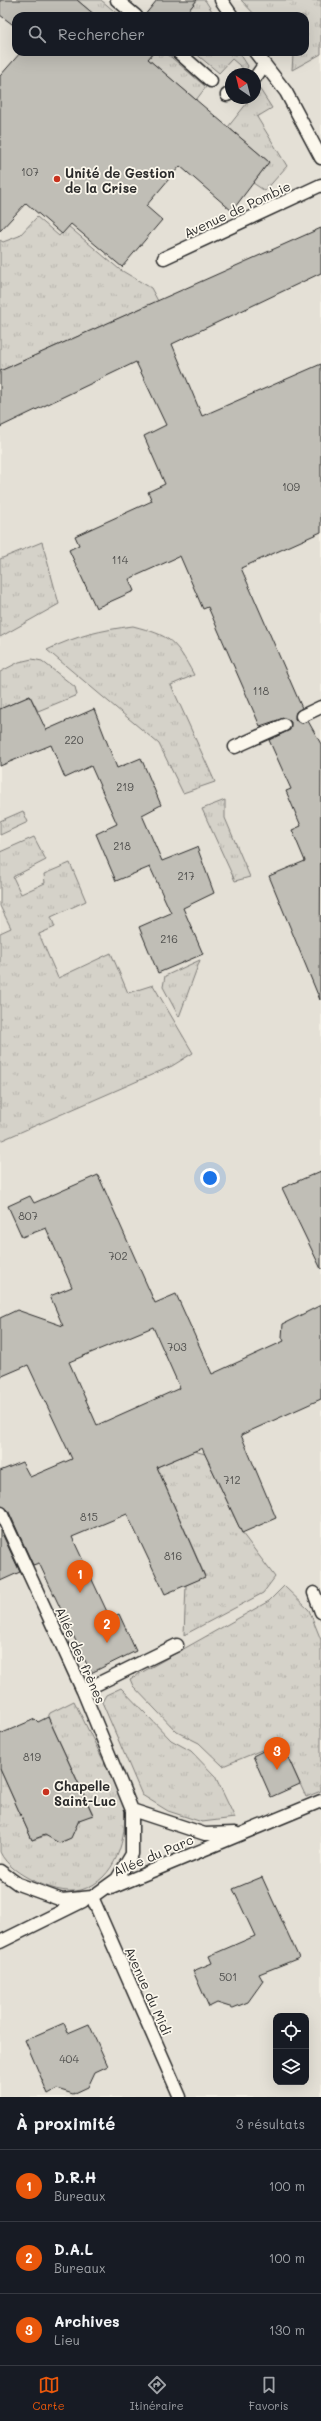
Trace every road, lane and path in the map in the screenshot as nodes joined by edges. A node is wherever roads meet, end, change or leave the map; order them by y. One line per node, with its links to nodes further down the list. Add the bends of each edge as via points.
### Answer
1 (117, 0): 3 (lane)
2 (222, 0): 4 (lane)
3 (131, 12)
4 (230, 12)
5 (183, 56): 9 (lane)
6 (258, 56): 7 (lane)
7 (264, 65): 8 (lane); 10 (lane, via 286,92)
8 (261, 70)
9 (211, 81)
10 (321, 158)
11 (321, 185): 12 (lane, Avenue de Pombie)
12 (164, 258)
13 (321, 707): 14 (lane)
14 (302, 716)
15 (284, 725): 16 (lane)
16 (235, 747)
17 (1, 1513): 21 (lane, Allée des frènes)
18 (314, 1593): 19 (lane)
19 (321, 1612)
20 (177, 1645): 21 (lane)
21 (83, 1691): 23 (lane, Allée des frènes)
22 (321, 1801): 24 (lane, Allée du Parc)
23 (132, 1810): 24 (lane, via 205,1834); 26 (lane, via 132,1854 117,1879)
24 (243, 1832): 26 (lane, Allée du Parc)
25 (0, 1871): 26 (lane, via 18,1884 62,1900)
26 (92, 1896): 27 (lane, Allée du Parc); 28 (lane, Avenue du Midi)
27 (0, 1942)
28 (180, 2097)

